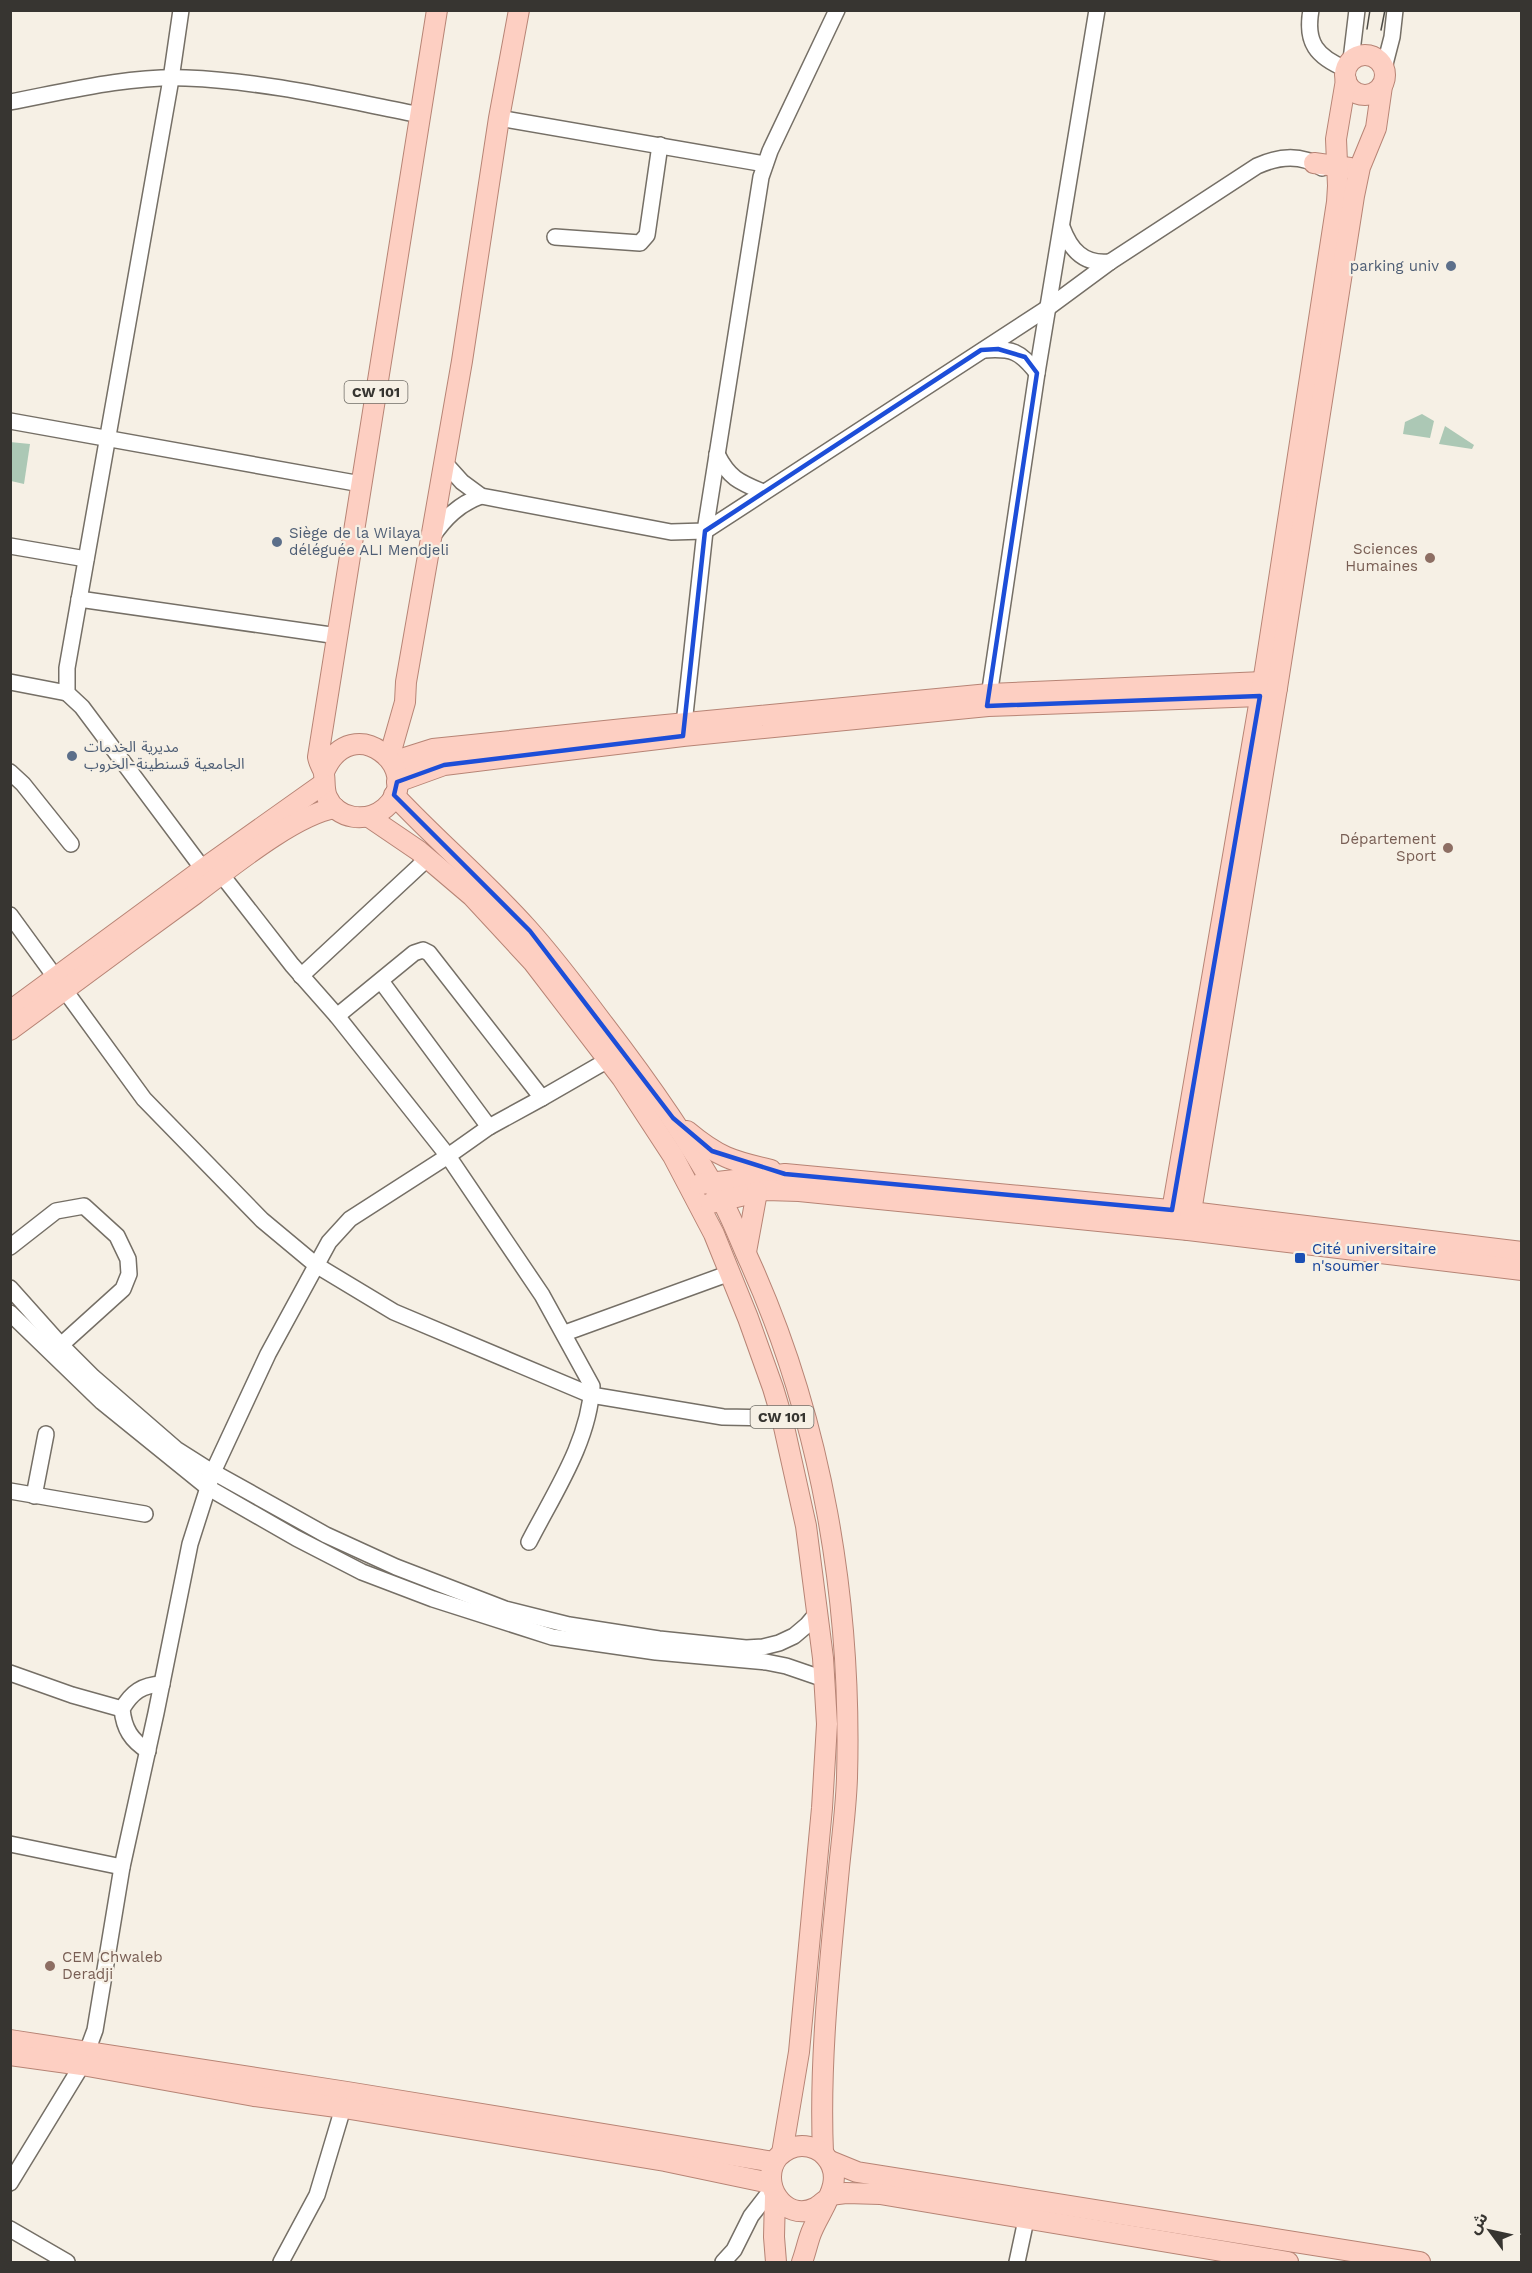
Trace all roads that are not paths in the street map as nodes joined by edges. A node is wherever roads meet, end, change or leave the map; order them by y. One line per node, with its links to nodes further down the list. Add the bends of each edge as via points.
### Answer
1 (181, 10): 11 (street)
2 (437, 10): 13 (main road, CW 101)
3 (519, 10): 14 (main road)
4 (837, 10): 17 (street)
5 (1097, 10): 20 (street)
6 (1311, 10): 9 (street, via 1309,32 1313,44 1325,60)
7 (1357, 10): 9 (street)
8 (1395, 10): 10 (street)
9 (1348, 70): 10 (main road, via 1356,57 1367,55 1378,59); 10 (main road, via 1353,90 1365,95 1377,91); 19 (main road, via 1336,135)
10 (1383, 77): 18 (main road, via 1376,128)
11 (171, 79): 12 (street, via 92,86); 13 (street, via 301,90); 27 (street)
12 (10, 102)
13 (421, 115): 30 (main road, CW 101)
14 (499, 118): 15 (street); 29 (main road)
15 (660, 145): 17 (street); 21 (street, via 644,240 639,243)
16 (1312, 162): 19 (main road); 22 (street, via 1289,157 1257,166)
17 (765, 164): 28 (street)
18 (1360, 166): 19 (main road); 40 (main road)
19 (1337, 167): 40 (main road)
20 (1062, 227): 22 (street, via 1068,244 1079,254 1092,262); 23 (street)
21 (555, 237)
22 (1110, 262): 23 (street)
23 (1049, 307): 24 (street); 25 (street)
24 (981, 350): 25 (street, via 1013,350 1025,357); 31 (street)
25 (1037, 373): 42 (street)
26 (10, 421): 27 (street)
27 (107, 439): 30 (street); 36 (street)
28 (717, 454): 31 (street, via 728,473); 33 (street)
29 (444, 462): 32 (street); 34 (main road)
30 (361, 484): 38 (main road, CW 101)
31 (763, 492): 33 (street)
32 (481, 496): 33 (street, via 671,531); 34 (street, via 453,512)
33 (705, 531): 43 (street)
34 (431, 539): 44 (main road, via 405,702)
35 (10, 546): 36 (street)
36 (86, 559): 37 (street)
37 (79, 598): 38 (street); 41 (street, via 67,668)
38 (338, 636): 46 (main road, CW 101, via 318,758)
39 (10, 682): 41 (street)
40 (1267, 689): 42 (main road); 72 (main road)
41 (67, 693): 52 (street)
42 (988, 700): 43 (main road)
43 (684, 730): 44 (main road, via 432,749); 47 (main road, via 444,765)
44 (391, 760): 46 (main road, via 370,745 347,746 329,761); 47 (main road)
45 (10, 772): 50 (street)
46 (324, 778): 48 (main road, via 327,797); 52 (main road)
47 (396, 789): 49 (main road, via 388,805); 62 (main road, CW 101, via 433,836 478,875 530,931)
48 (335, 808): 49 (main road, via 347,816); 52 (main road, via 322,810 291,826)
49 (369, 817): 51 (main road, CW 101)
50 (71, 844)
51 (428, 858): 54 (street); 60 (main road, CW 101, via 472,896 534,962)
52 (212, 872): 54 (street); 56 (main road)
53 (10, 915): 56 (street)
54 (302, 976): 58 (street)
55 (381, 981): 58 (street); 61 (street, via 414,953 429,953); 63 (street)
56 (60, 983): 57 (main road); 59 (main road); 76 (street, via 144,1099 262,1220)
57 (10, 1011)
58 (337, 1016): 64 (street)
59 (10, 1030)
60 (608, 1060): 61 (street); 67 (main road, CW 101)
61 (542, 1098): 63 (street)
62 (673, 1119): 65 (main road, via 712,1151 736,1162); 66 (main road, CW 101)
63 (489, 1127): 64 (street)
64 (448, 1156): 76 (street, via 350,1219); 81 (street)
65 (785, 1174): 68 (main road); 70 (main road)
66 (711, 1182): 67 (main road); 68 (main road); 69 (main road, CW 101)
67 (689, 1186): 71 (main road, CW 101)
68 (762, 1186): 69 (main road); 70 (main road); 74 (main road)
69 (722, 1200): 71 (main road); 74 (main road, CW 101)
70 (980, 1200): 72 (main road)
71 (700, 1206): 78 (main road, CW 101)
72 (1180, 1220): 75 (main road); 77 (main road)
73 (10, 1247): 82 (street, via 56,1211 84,1206 117,1236 129,1266 127,1282)
74 (746, 1252): 105 (main road, CW 101, via 776,1320 806,1419 837,1568 845,1642 847,1780 822,2079)
75 (1521, 1252)
76 (316, 1264): 83 (street, via 394,1312); 86 (street, via 268,1353)
77 (1521, 1270)
78 (730, 1273): 81 (street); 84 (main road, CW 101)
79 (10, 1288): 82 (street)
80 (10, 1313): 87 (street, via 102,1402)
81 (565, 1333): 83 (street, via 592,1386)
82 (61, 1345): 86 (street, via 176,1449)
83 (591, 1395): 84 (street, via 723,1417); 91 (street, via 573,1455)
84 (782, 1418): 92 (main road, CW 101, via 806,1526)
85 (46, 1434): 89 (street)
86 (213, 1472): 87 (street); 93 (street, via 326,1535 396,1567 505,1609)
87 (207, 1487): 93 (street, via 334,1558 433,1599 552,1637); 96 (street, via 190,1544)
88 (10, 1491): 89 (street)
89 (34, 1496): 90 (street)
90 (145, 1514)
91 (529, 1542)
92 (818, 1612): 93 (street, via 794,1636 762,1647); 95 (main road, CW 101)
93 (623, 1640): 95 (street, via 766,1662)
94 (10, 1673): 97 (street)
95 (824, 1679): 106 (main road, CW 101, via 827,1725 821,1818 799,2052)
96 (162, 1684): 97 (street, via 135,1690); 98 (street)
97 (122, 1709): 98 (street, via 127,1732)
98 (148, 1751): 100 (street)
99 (10, 1844): 100 (street)
100 (122, 1867): 103 (street, via 94,2030)
101 (10, 2040): 103 (main road)
102 (10, 2055): 103 (main road)
103 (85, 2058): 104 (main road); 107 (street)
104 (346, 2100): 106 (main road); 108 (main road, via 665,2161); 114 (street, via 317,2195)
105 (826, 2157): 106 (main road, via 802,2146 791,2148); 109 (main road, via 835,2179); 120 (main road, via 857,2172)
106 (778, 2158): 108 (main road, via 771,2173)
107 (10, 2183)
108 (772, 2190): 109 (main road, via 783,2204 804,2211); 112 (street, via 751,2216); 116 (main road)
109 (828, 2197): 110 (main road, via 880,2194); 117 (main road)
110 (1026, 2220): 118 (street); 119 (main road)
111 (10, 2229): 113 (street)
112 (734, 2256): 115 (street)
113 (67, 2262)
114 (281, 2262)
115 (723, 2262)
116 (776, 2262)
117 (802, 2262)
118 (1017, 2262)
119 (1288, 2262)
120 (1420, 2262)

